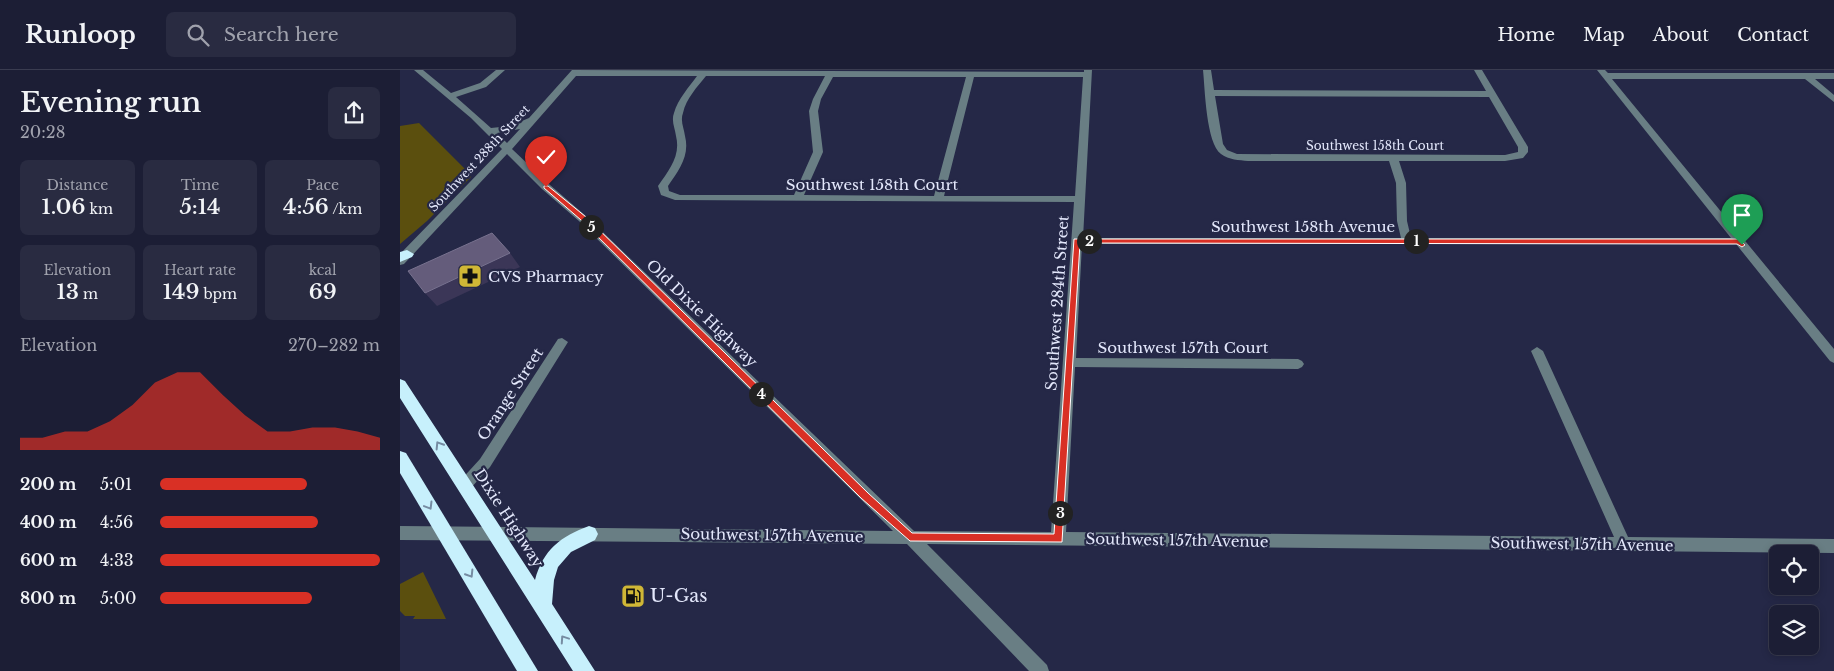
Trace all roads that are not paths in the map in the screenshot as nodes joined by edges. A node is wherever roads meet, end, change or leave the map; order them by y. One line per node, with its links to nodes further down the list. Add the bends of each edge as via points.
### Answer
1 (418, 70): 15 (street, Old Dixie Highway)
2 (501, 70): 15 (street, via 483,85)
3 (1207, 70): 13 (street)
4 (1478, 70): 14 (street)
5 (706, 71): 6 (street); 7 (street); 21 (street, Southwest 158th Court, via 680,108 677,122 682,151 677,166 663,186 665,193 688,198)
6 (575, 72): 17 (street, Southwest 288th Street)
7 (832, 72): 10 (street); 21 (street, via 813,111 818,152)
8 (1088, 72): 10 (street); 23 (street, Southwest 284th Street)
9 (1604, 73): 11 (street); 26 (street)
10 (972, 74): 22 (street)
11 (1807, 76): 12 (street); 16 (street)
12 (1834, 76)
13 (1210, 94): 14 (street); 20 (street, Southwest 158th Court, via 1217,144 1227,154 1248,158)
14 (1492, 94): 20 (street, Southwest 158th Court, via 1523,146 1522,154 1505,158)
15 (450, 96): 18 (street, Old Dixie Highway)
16 (1834, 99)
17 (536, 117): 18 (street, via 512,129); 19 (street, Southwest 288th Street)
18 (489, 131): 19 (street, Old Dixie Highway)
19 (507, 150): 27 (street, Southwest 288th Street); 40 (street, Old Dixie Highway, via 583,219)
20 (1393, 158): 25 (street, via 1401,183 1402,221)
21 (797, 198): 22 (street, Southwest 158th Court)
22 (938, 198): 23 (street, Southwest 158th Court)
23 (1079, 199): 24 (street, Southwest 284th Street)
24 (1076, 241): 25 (street, Southwest 158th Avenue); 31 (street, Southwest 284th Street)
25 (1407, 241): 26 (street, Southwest 158th Avenue)
26 (1739, 242): 30 (street)
27 (402, 258)
28 (562, 342): 35 (street, Orange Street, via 485,463)
29 (1537, 351): 42 (street)
30 (1834, 358)
31 (1068, 362): 32 (street, Southwest 157th Court); 41 (street, Southwest 284th Street)
32 (1298, 364)
33 (400, 385): 35 (highway, Dixie Highway, one-way to 33)
34 (400, 458): 37 (highway, one-way to 37)
35 (464, 486): 38 (highway, Dixie Highway)
36 (400, 533): 37 (street, Southwest 157th Avenue)
37 (444, 533): 38 (street, Southwest 157th Avenue); 45 (highway, one-way to 45)
38 (494, 533): 39 (street, Southwest 157th Avenue); 44 (highway, Dixie Highway)
39 (589, 534): 40 (street, Southwest 157th Avenue); 44 (highway, via 566,546 548,565 543,578)
40 (910, 537): 41 (street, Southwest 157th Avenue); 47 (street, Old Dixie Highway)
41 (1058, 539): 42 (street, Southwest 157th Avenue)
42 (1624, 544): 43 (street, Southwest 157th Avenue)
43 (1834, 546)
44 (542, 607): 46 (highway, Dixie Highway, one-way to 44)
45 (528, 671)
46 (585, 671)
47 (1041, 671)

